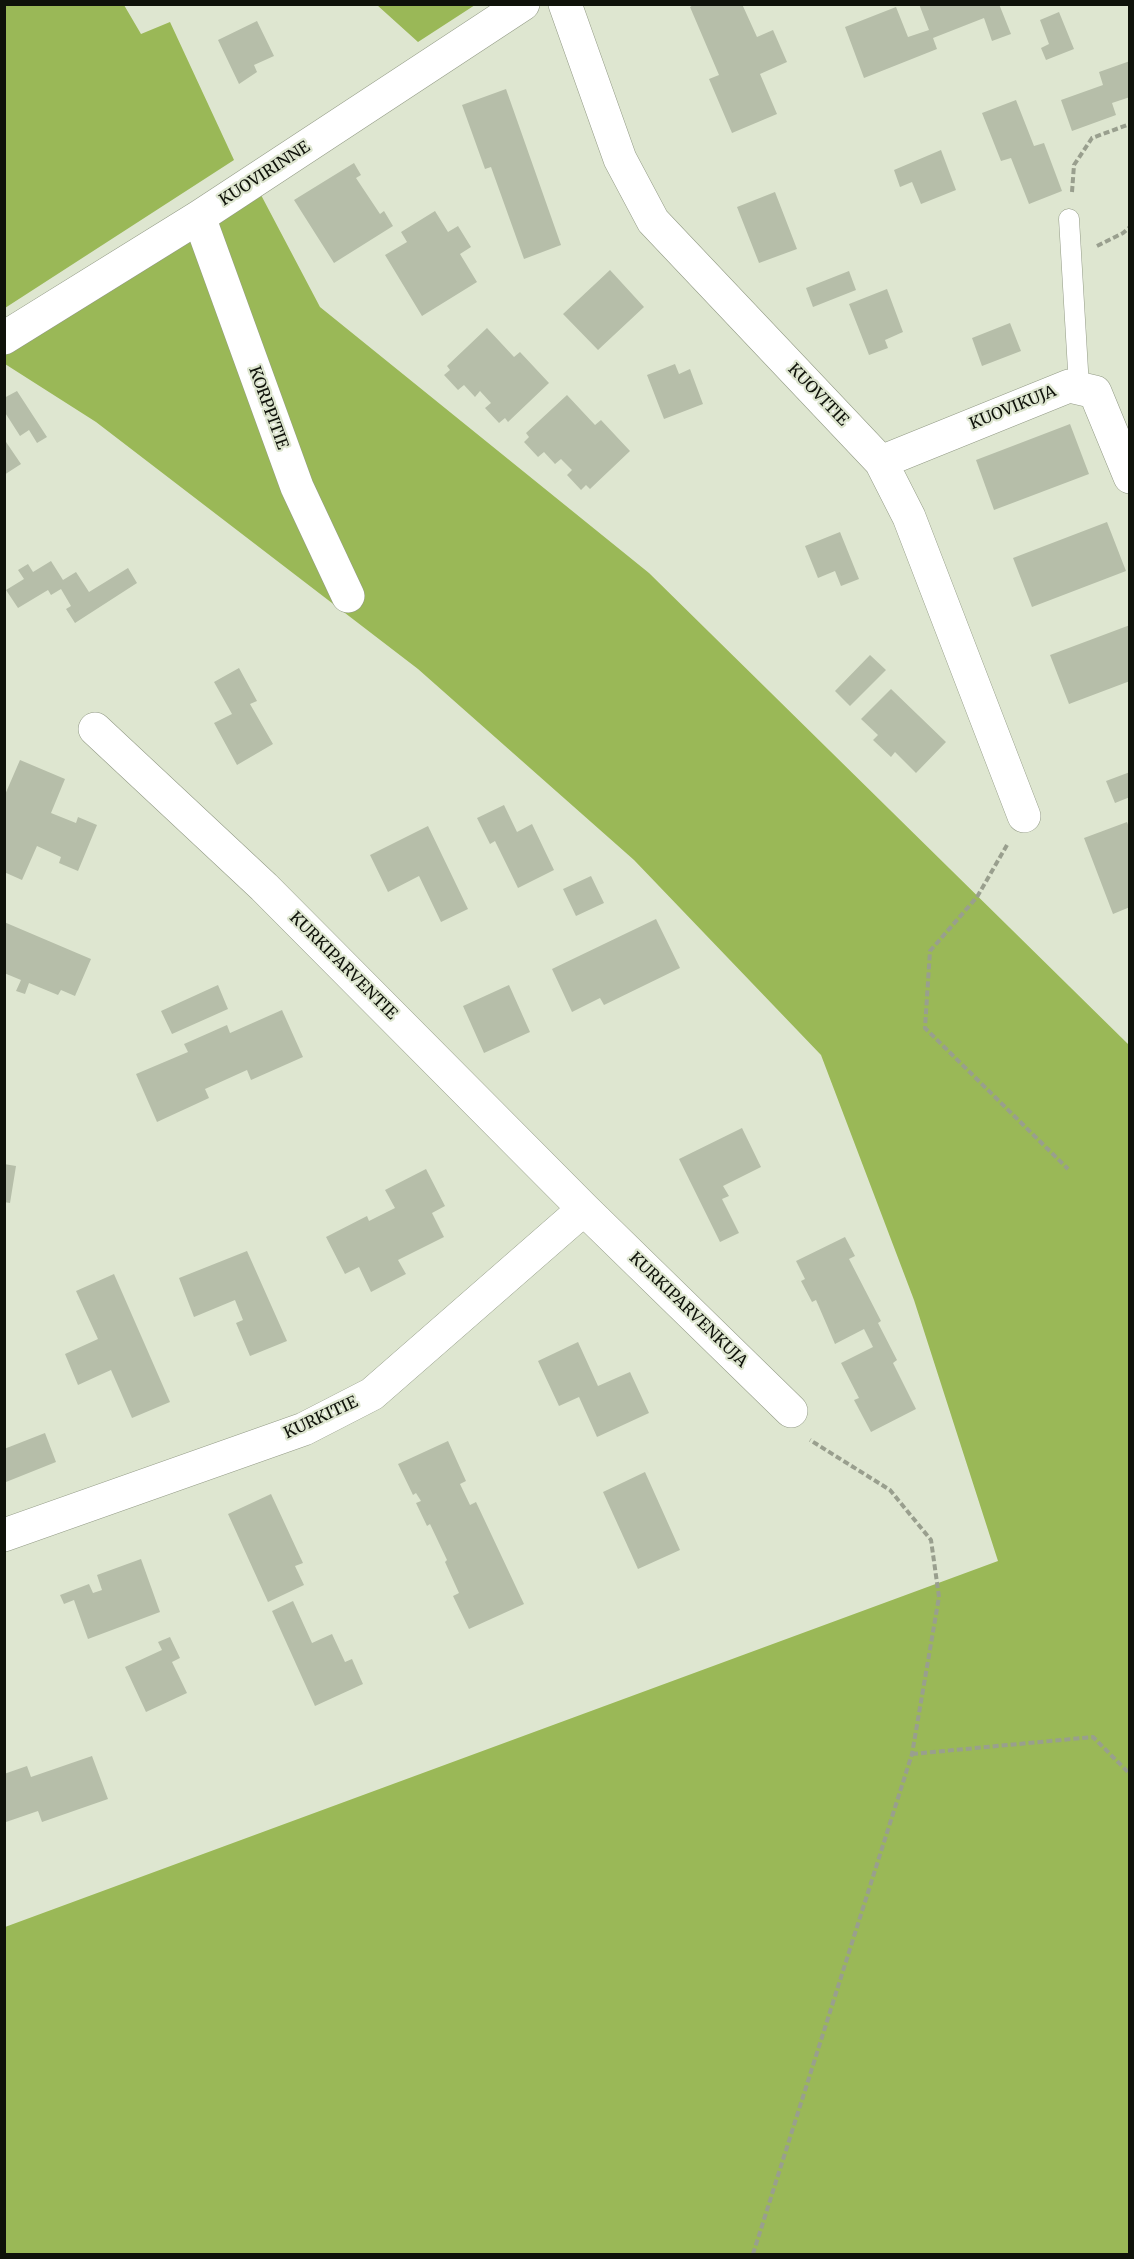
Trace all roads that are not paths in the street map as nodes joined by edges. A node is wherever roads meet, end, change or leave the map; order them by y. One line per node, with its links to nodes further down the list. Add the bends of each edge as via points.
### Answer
1 (523, 4): 3 (street, KUOVIRINNE)
2 (564, 4): 7 (street, KUOVITIE, via 620,159 652,221)
3 (199, 217): 5 (street, KUOVIRINNE); 9 (street, KORPPITIE, via 297,487)
4 (1069, 219): 6 (lane)
5 (4, 338)
6 (1079, 387): 7 (street, KUOVIKUJA, via 1069,386); 8 (street, KUOVIKUJA, via 1095,392)
7 (881, 462): 11 (street, KUOVITIE, via 909,517)
8 (1130, 477)
9 (348, 596)
10 (96, 729): 12 (street, KURKIPARVENTIE, via 264,887)
11 (1024, 816)
12 (584, 1209): 13 (street, KURKIPARVENKUJA); 14 (street, KURKITIE, via 372,1394 304,1429)
13 (791, 1411)
14 (4, 1535)

